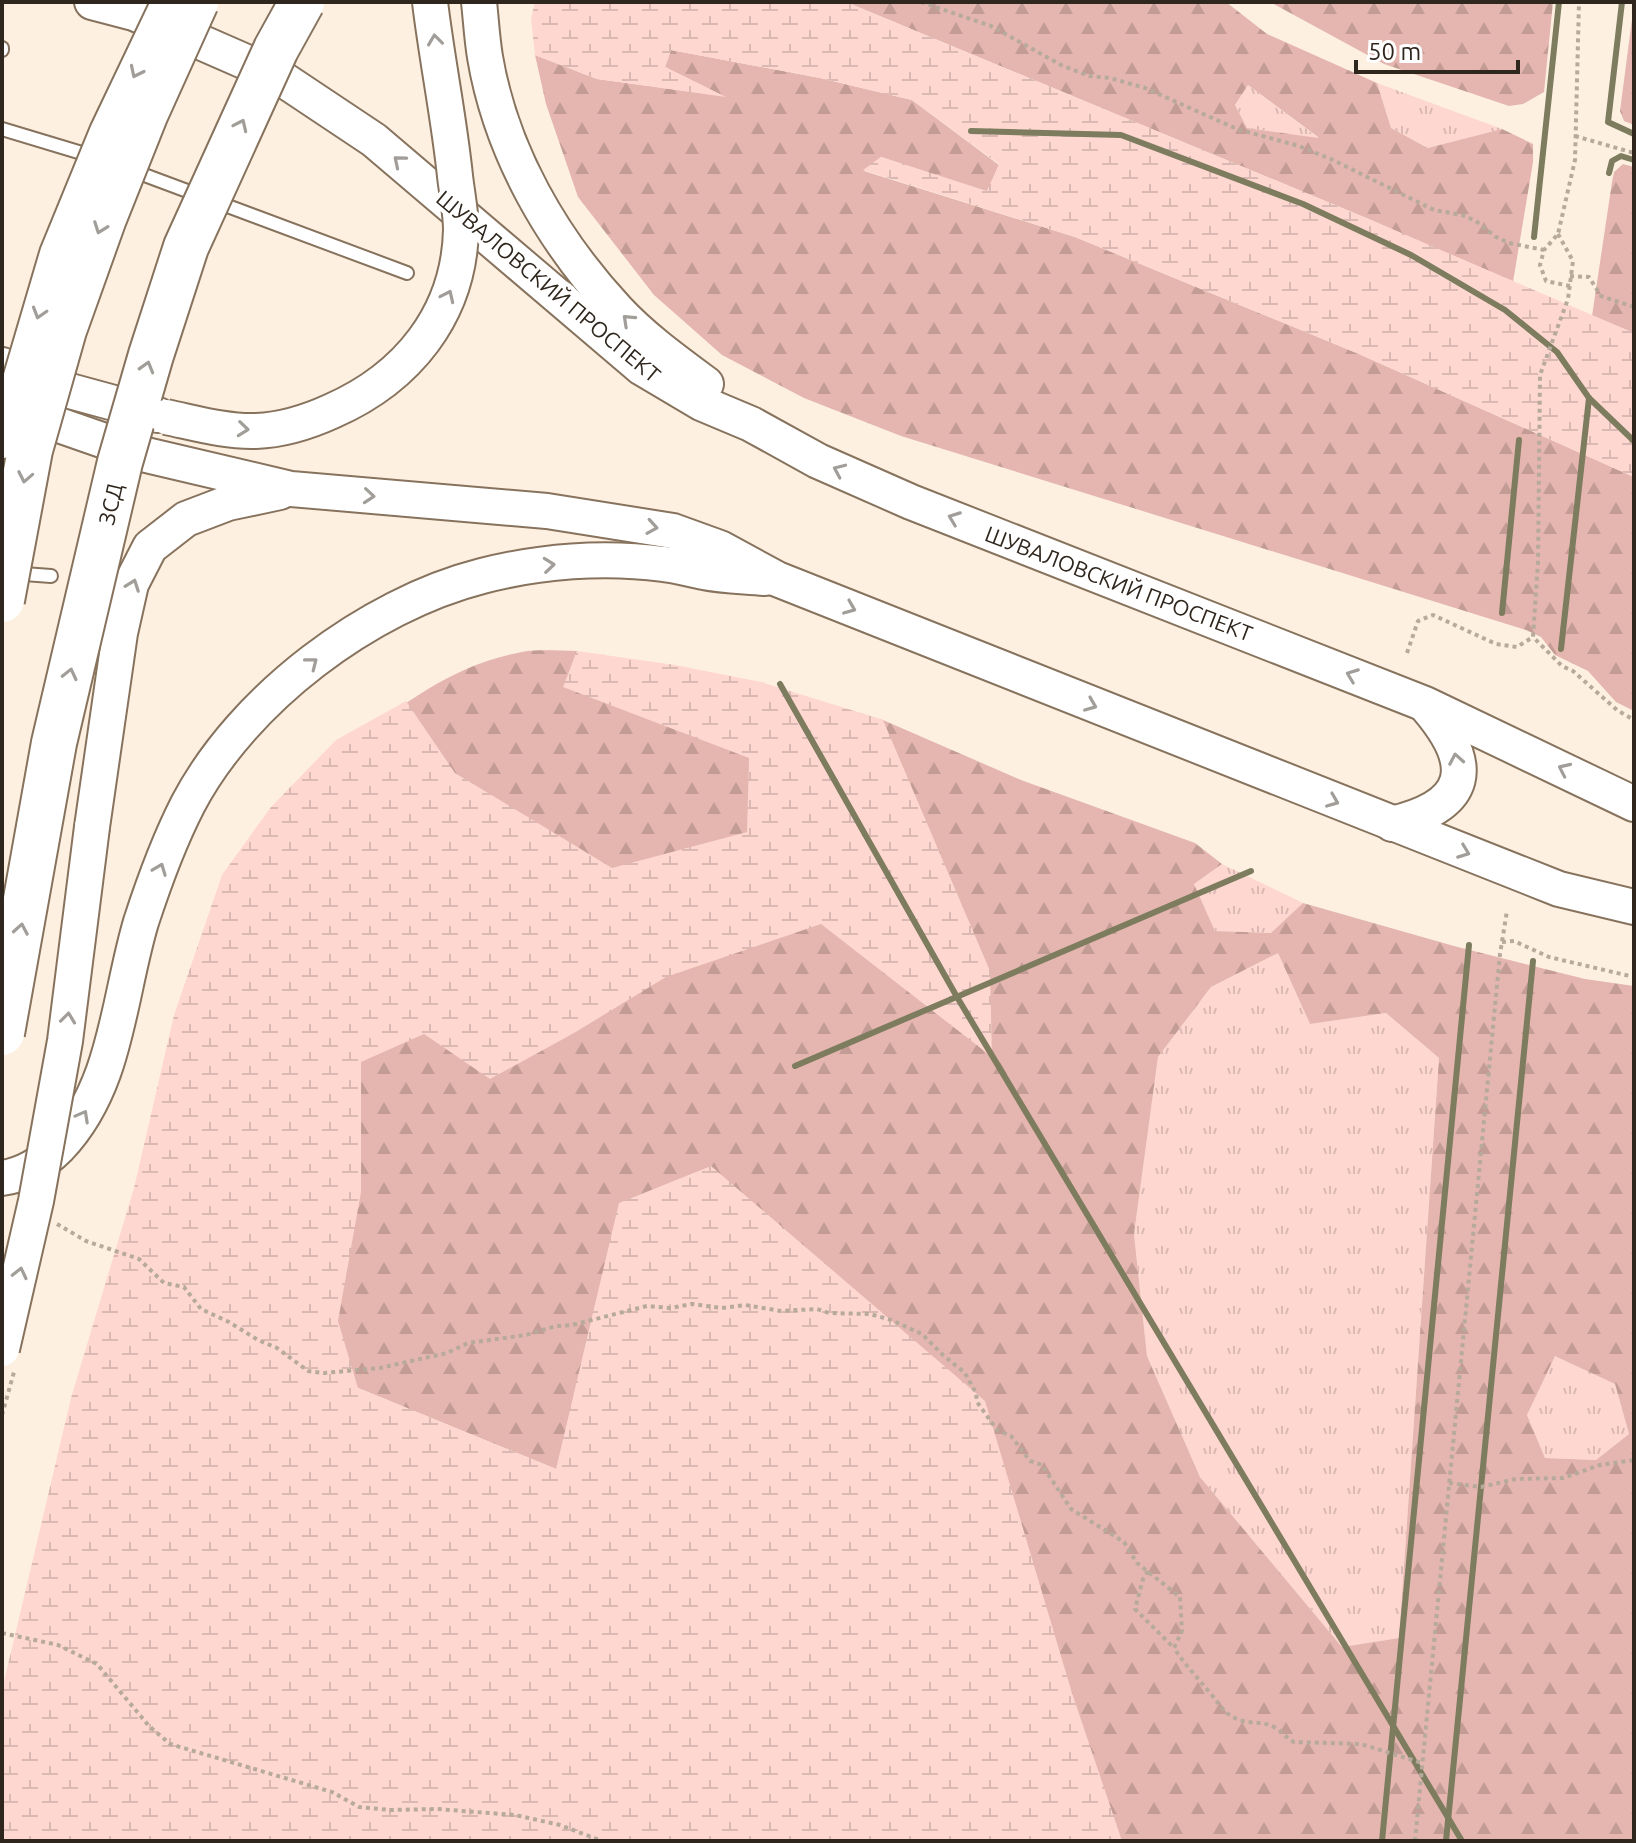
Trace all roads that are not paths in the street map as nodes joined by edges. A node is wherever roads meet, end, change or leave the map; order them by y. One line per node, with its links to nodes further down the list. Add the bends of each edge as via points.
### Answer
1 (92, 2): 11 (main road, ШУВАЛОВСКИЙ ПРОСПЕКТ, one-way to 1, via 701,403 642,368 374,140 278,76 134,13)
2 (169, 2): 12 (main road, one-way to 12, bridge, via 57,254)
3 (196, 2): 17 (highway, one-way to 17, bridge, via 109,203 64,330 30,450)
4 (302, 2): 22 (highway, ЗСД, one-way to 4, bridge, via 54,743 120,462 151,355 186,247)
5 (430, 2): 9 (main road, one-way to 5, bridge, via 70,391 166,417 256,431 307,422 357,400 402,367 433,328 454,282 461,229)
6 (479, 2): 11 (main road, one-way to 6, via 618,311 560,240 506,135 485,59)
7 (2, 129): 8 (lane, via 82,152 282,231)
8 (407, 273)
9 (2, 365)
10 (2, 398): 13 (main road, via 56,424 142,454)
11 (751, 424): 18 (main road, ШУВАЛОВСКИЙ ПРОСПЕКТ, one-way to 11, via 911,502)
12 (2, 441)
13 (291, 489): 15 (main road, one-way to 15, via 547,511 673,531 720,548); 24 (main road, one-way to 13, bridge, via 65,1041 131,584 150,547 186,519)
14 (51, 576): 16 (lane, via 24,574)
15 (777, 579): 20 (main road, one-way to 20); 23 (main road, one-way to 15, via 48,1158 78,1127 99,1087 141,924 189,803 224,747 274,693 335,645 411,601 481,576 541,566 602,560)
16 (2, 584)
17 (2, 600)
18 (1425, 704): 19 (main road, ШУВАЛОВСКИЙ ПРОСПЕКТ, one-way to 18); 20 (main road, one-way to 18, via 1421,817 1443,803 1458,781 1459,756 1447,730)
19 (1634, 804)
20 (1392, 824): 21 (main road, one-way to 21, via 1559,889)
21 (1634, 907)
22 (2, 1033)
23 (2, 1178)
24 (2, 1349)

